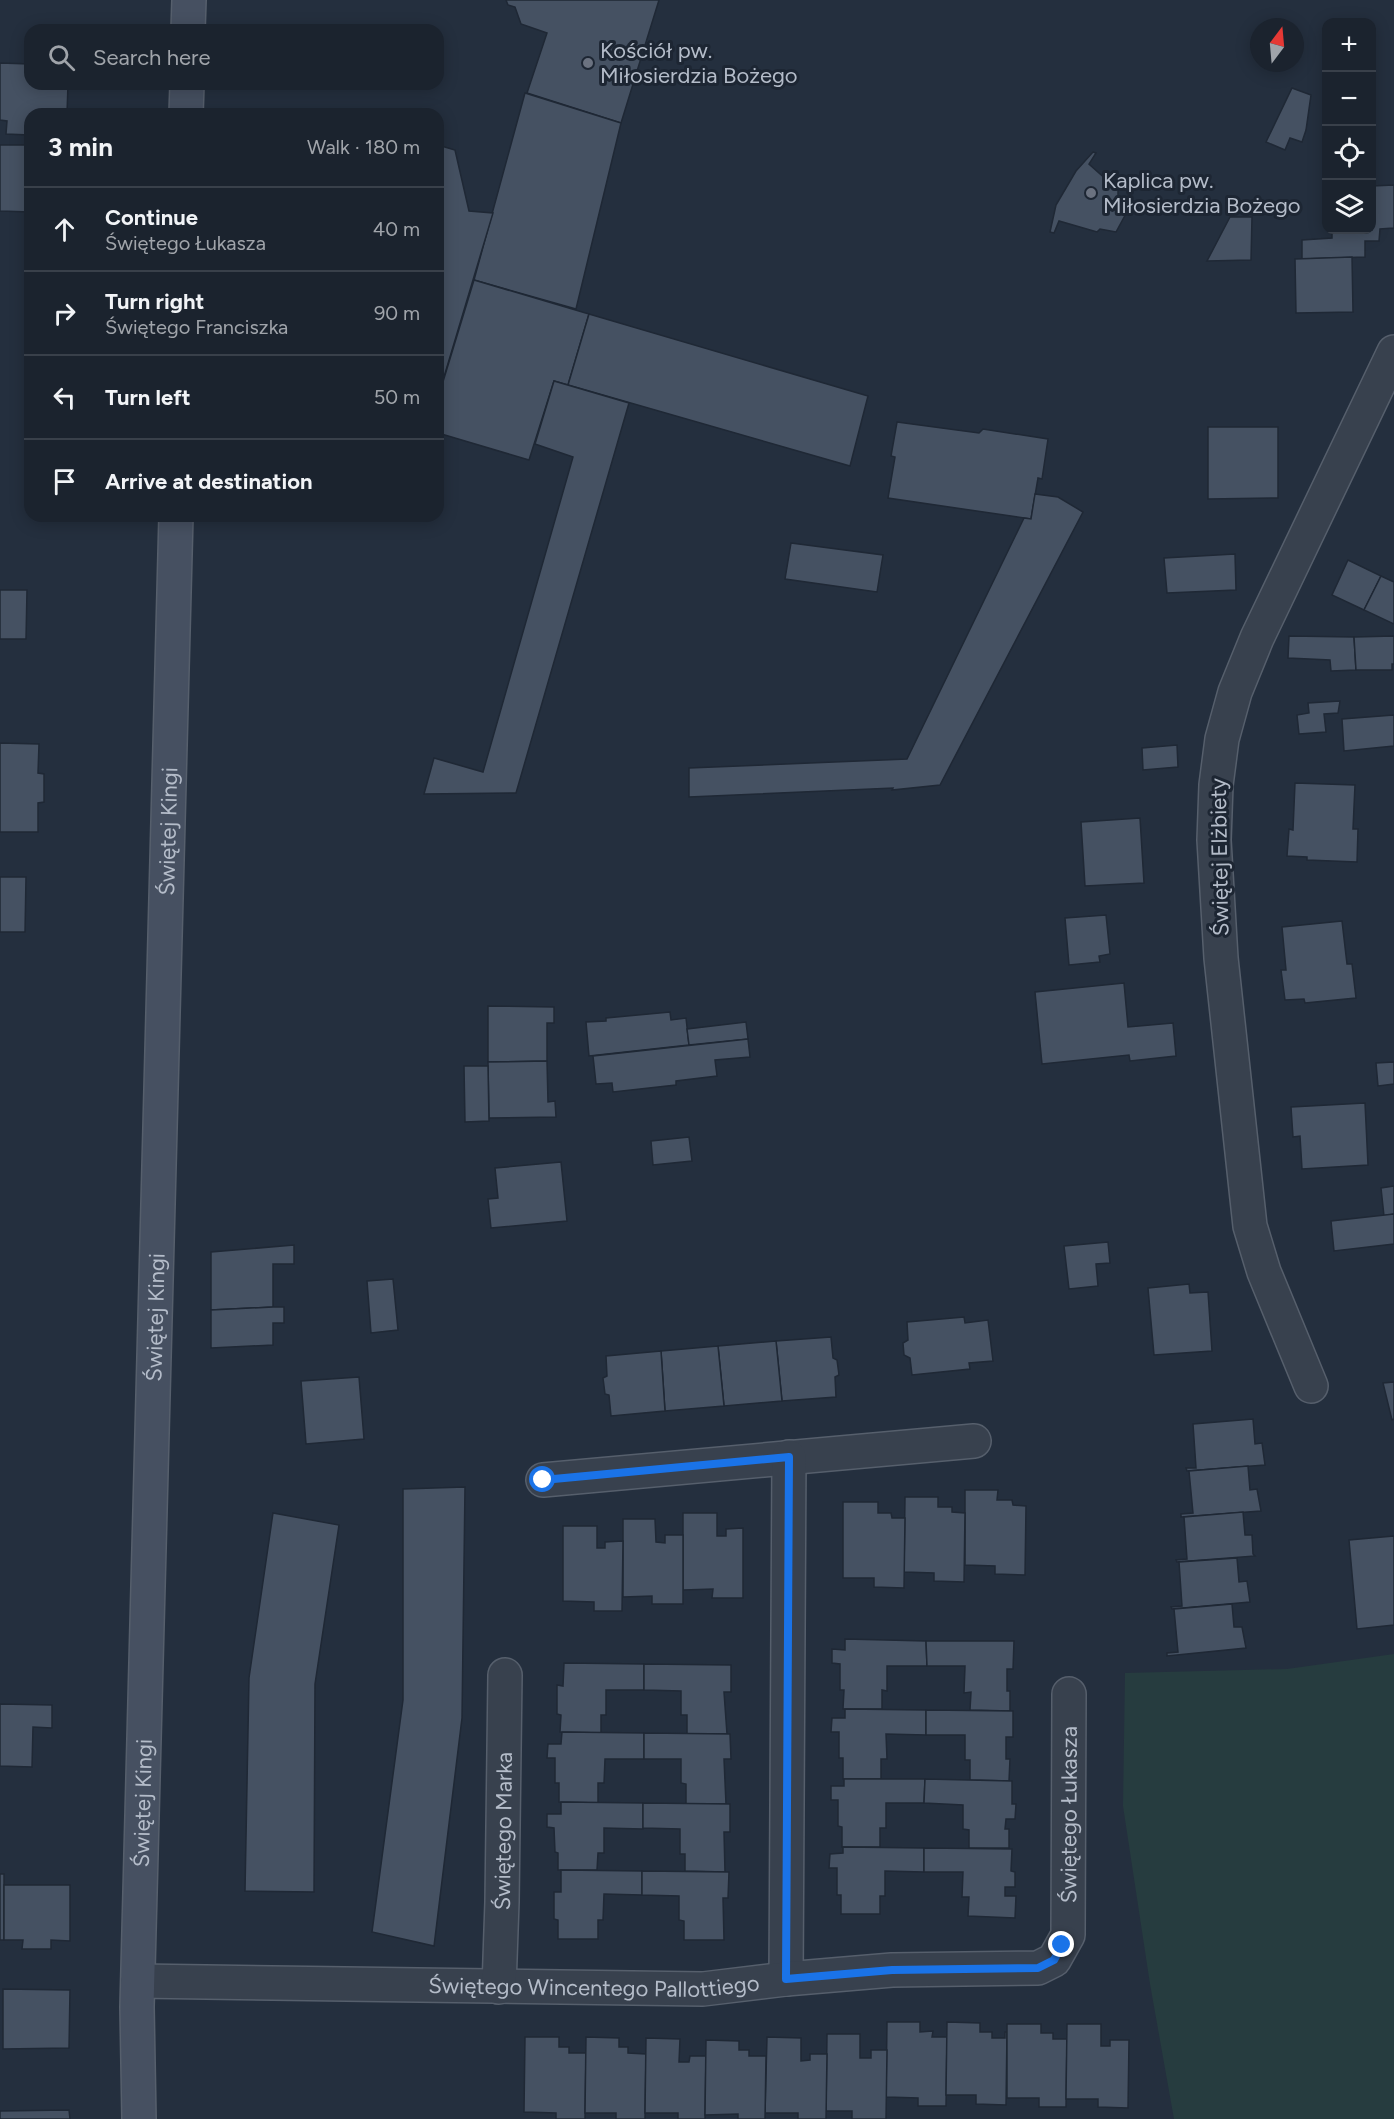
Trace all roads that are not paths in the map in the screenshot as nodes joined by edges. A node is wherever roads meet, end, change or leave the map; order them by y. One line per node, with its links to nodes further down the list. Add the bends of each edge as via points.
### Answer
1 (189, 0): 2 (street)
2 (188, 24)
3 (187, 90): 4 (street)
4 (186, 108)
5 (1394, 352): 7 (street, Świętej Elżbiety, via 1257,638 1235,692 1222,739 1216,785 1214,840 1221,958 1250,1226 1264,1272)
6 (176, 522): 15 (street, Świętej Kingi)
7 (1311, 1386)
8 (974, 1441): 9 (street)
9 (789, 1457): 10 (street); 14 (street)
10 (543, 1480)
11 (505, 1675): 16 (street, Świętego Marka)
12 (1069, 1694): 13 (street, Świętego Łukasza)
13 (1068, 1935): 14 (street, Świętego Wincentego Pallottiego, via 1054,1960 1038,1968 892,1970)
14 (786, 1979): 16 (street, Świętego Wincentego Pallottiego, via 703,1989)
15 (138, 1981): 16 (street, Świętego Wincentego Pallottiego); 17 (street, Świętej Kingi)
16 (499, 1987)
17 (139, 2119)

